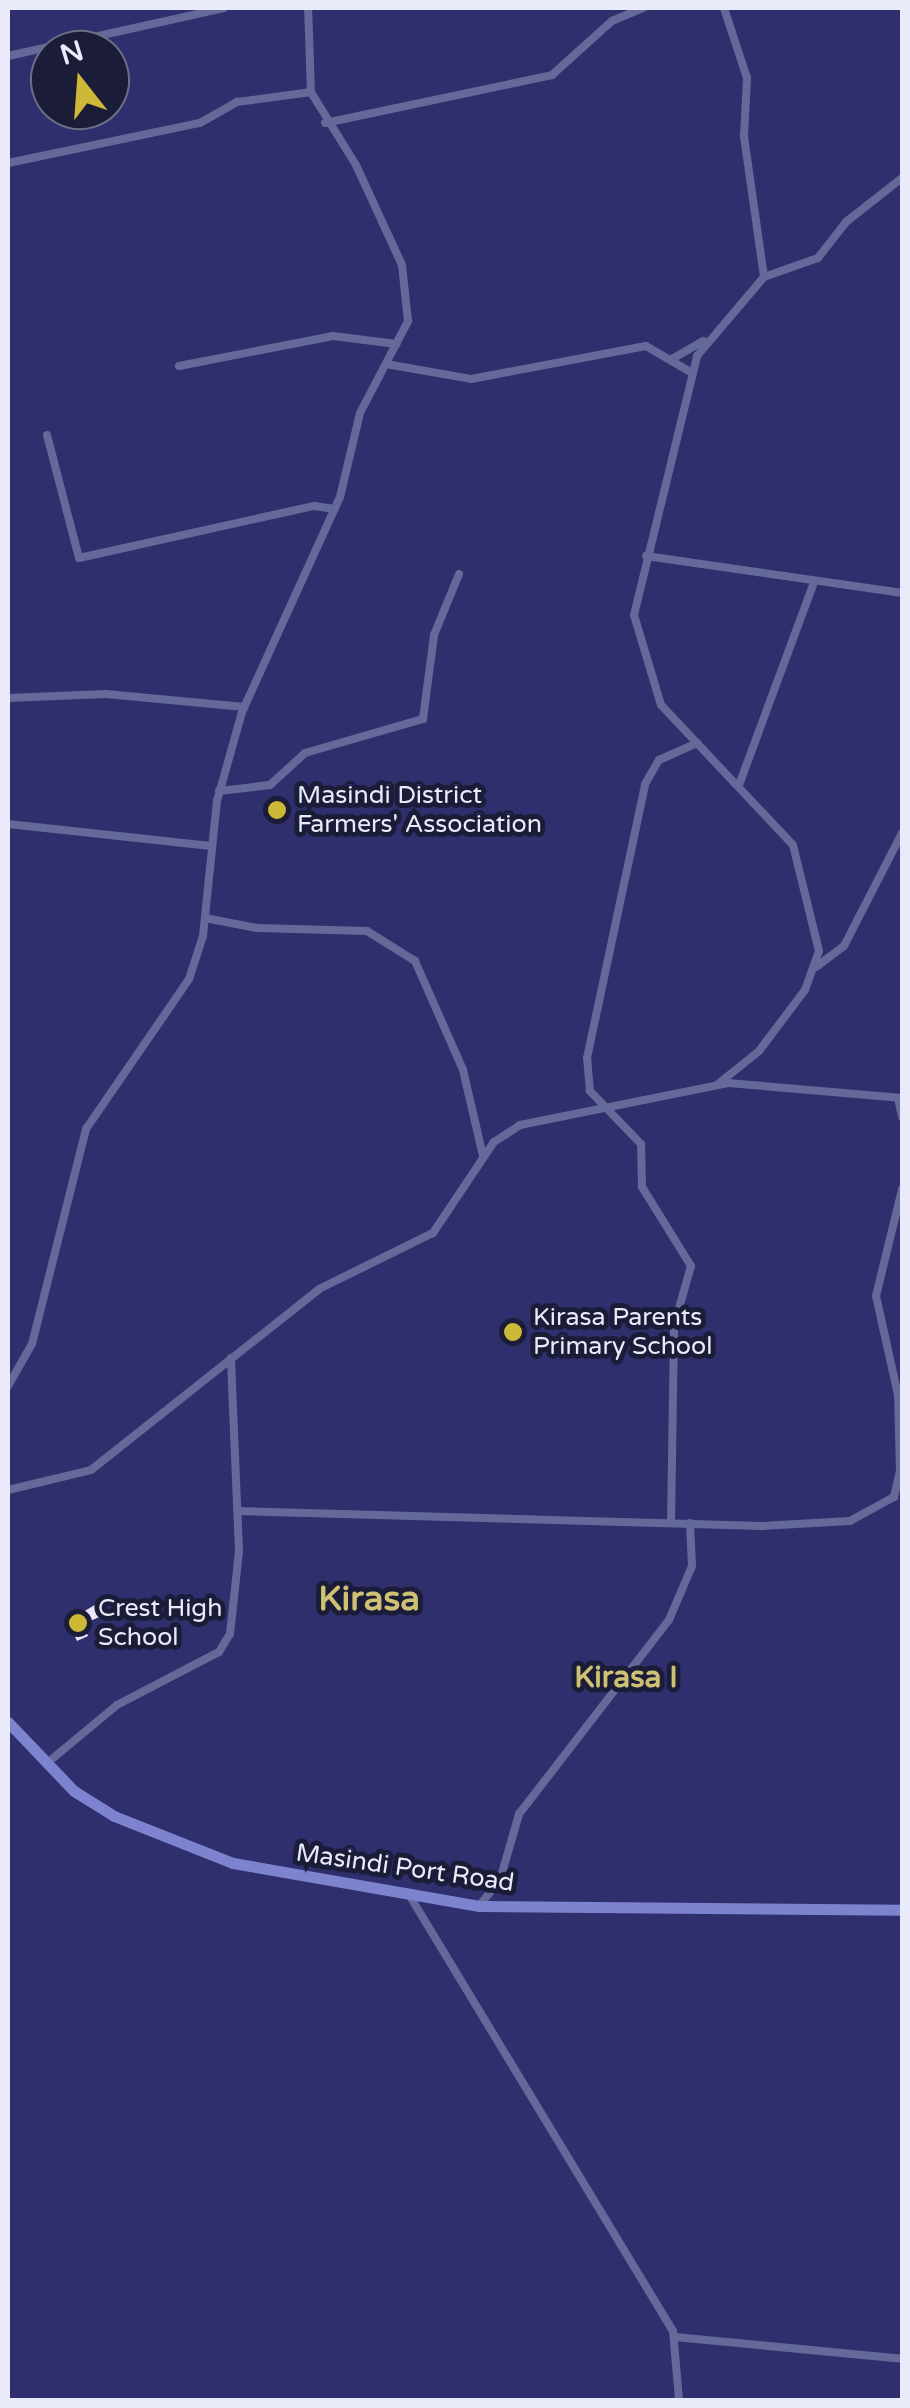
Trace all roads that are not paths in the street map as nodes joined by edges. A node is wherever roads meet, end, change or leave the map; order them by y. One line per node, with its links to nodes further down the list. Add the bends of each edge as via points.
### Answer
1 (224, 8): 5 (street)
2 (308, 8): 6 (street)
3 (643, 8): 7 (street, via 612,22 552,75)
4 (724, 8): 10 (street, via 747,78 744,136)
5 (8, 56)
6 (311, 92): 7 (street); 8 (street, via 237,102 200,122)
7 (326, 123): 12 (street, via 356,165 402,266 410,314)
8 (8, 162)
9 (902, 178): 10 (street, via 854,214 811,264)
10 (764, 277): 11 (street)
11 (704, 340): 13 (street); 16 (street)
12 (397, 344): 14 (street); 15 (street, via 333,336)
13 (672, 360): 14 (street, via 643,346 471,379); 16 (street)
14 (386, 364): 18 (street, via 360,413)
15 (179, 366)
16 (692, 373): 19 (street)
17 (47, 435): 18 (street, via 79,558 314,506)
18 (335, 508): 24 (street)
19 (646, 556): 21 (street); 25 (street, via 634,615 646,672 662,705)
20 (460, 574): 27 (street, via 434,635 420,722 333,741 301,756 270,784)
21 (814, 582): 22 (street); 26 (street)
22 (902, 593)
23 (8, 698): 24 (street, via 106,694)
24 (244, 707): 27 (street)
25 (697, 743): 26 (street); 35 (street, via 659,760 645,784 587,1058 590,1091)
26 (738, 785): 32 (street, via 798,857 815,924)
27 (219, 791): 30 (street)
28 (8, 824): 30 (street)
29 (902, 833): 32 (street, via 844,946)
30 (211, 846): 31 (street)
31 (206, 918): 37 (street, via 257,928 367,931 415,962 464,1070); 41 (street, via 184,991 95,1113 73,1158 32,1344)
32 (816, 967): 33 (street, via 759,1051)
33 (718, 1084): 34 (street); 35 (street)
34 (900, 1098): 36 (street)
35 (605, 1108): 37 (street, via 520,1124); 45 (street, via 641,1144 642,1187 691,1266 674,1326)
36 (902, 1117)
37 (483, 1156): 40 (street, via 432,1233 319,1289)
38 (902, 1190): 39 (street)
39 (899, 1217): 43 (street, via 876,1296 898,1395)
40 (232, 1358): 42 (street, via 91,1470); 44 (street)
41 (8, 1386)
42 (8, 1490)
43 (898, 1498): 46 (street, via 828,1528)
44 (239, 1511): 45 (street); 48 (street, via 230,1634 220,1652 117,1705)
45 (671, 1522): 46 (street)
46 (690, 1523): 50 (street, via 692,1566 669,1620 519,1814 500,1880)
47 (8, 1722): 48 (main road, Masindi Port Road)
48 (46, 1764): 49 (main road, Masindi Port Road, via 114,1816 175,1844 232,1863)
49 (408, 1893): 50 (main road, Masindi Port Road); 52 (street)
50 (479, 1906): 51 (main road, Masindi Port Road)
51 (902, 1910)
52 (676, 2337): 53 (street); 54 (street)
53 (902, 2359)
54 (679, 2400)

